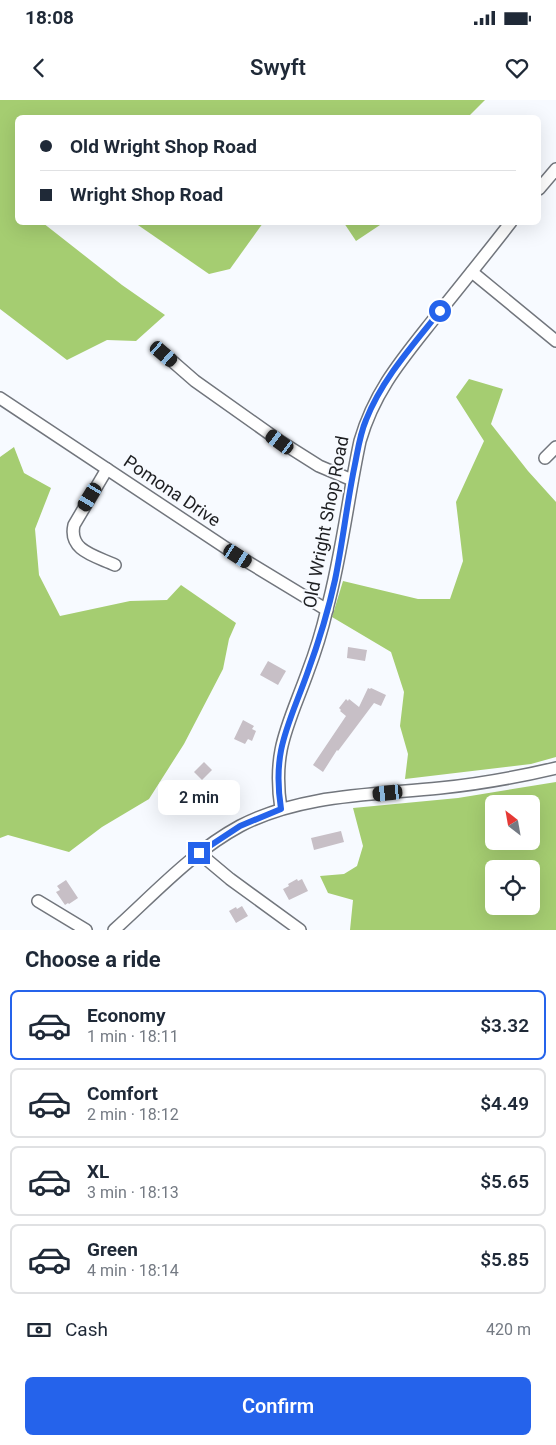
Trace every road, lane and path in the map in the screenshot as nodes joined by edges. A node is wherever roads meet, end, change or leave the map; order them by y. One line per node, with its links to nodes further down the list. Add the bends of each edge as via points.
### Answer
1 (556, 169): 2 (street)
2 (541, 187)
3 (509, 225): 4 (street, Old Wright Shop Road)
4 (472, 272): 5 (street); 11 (street, Old Wright Shop Road, via 405,356 374,401 363,428)
5 (556, 341)
6 (164, 354): 11 (street, via 195,381 280,442 318,466)
7 (0, 398): 10 (street, Pomona Drive)
8 (556, 447): 9 (street)
9 (545, 458)
10 (107, 469): 12 (street, via 74,525 72,534 80,548); 13 (street, Pomona Drive, via 238,556)
11 (352, 480): 13 (street, Old Wright Shop Road)
12 (115, 564)
13 (327, 610): 15 (street, Old Wright Shop Road, via 280,752 278,790)
14 (556, 768): 15 (street, via 484,783 320,800)
15 (281, 809): 16 (street, via 240,826)
16 (199, 853): 19 (street); 20 (street)
17 (38, 901): 18 (street)
18 (86, 930)
19 (114, 930)
20 (300, 930)

